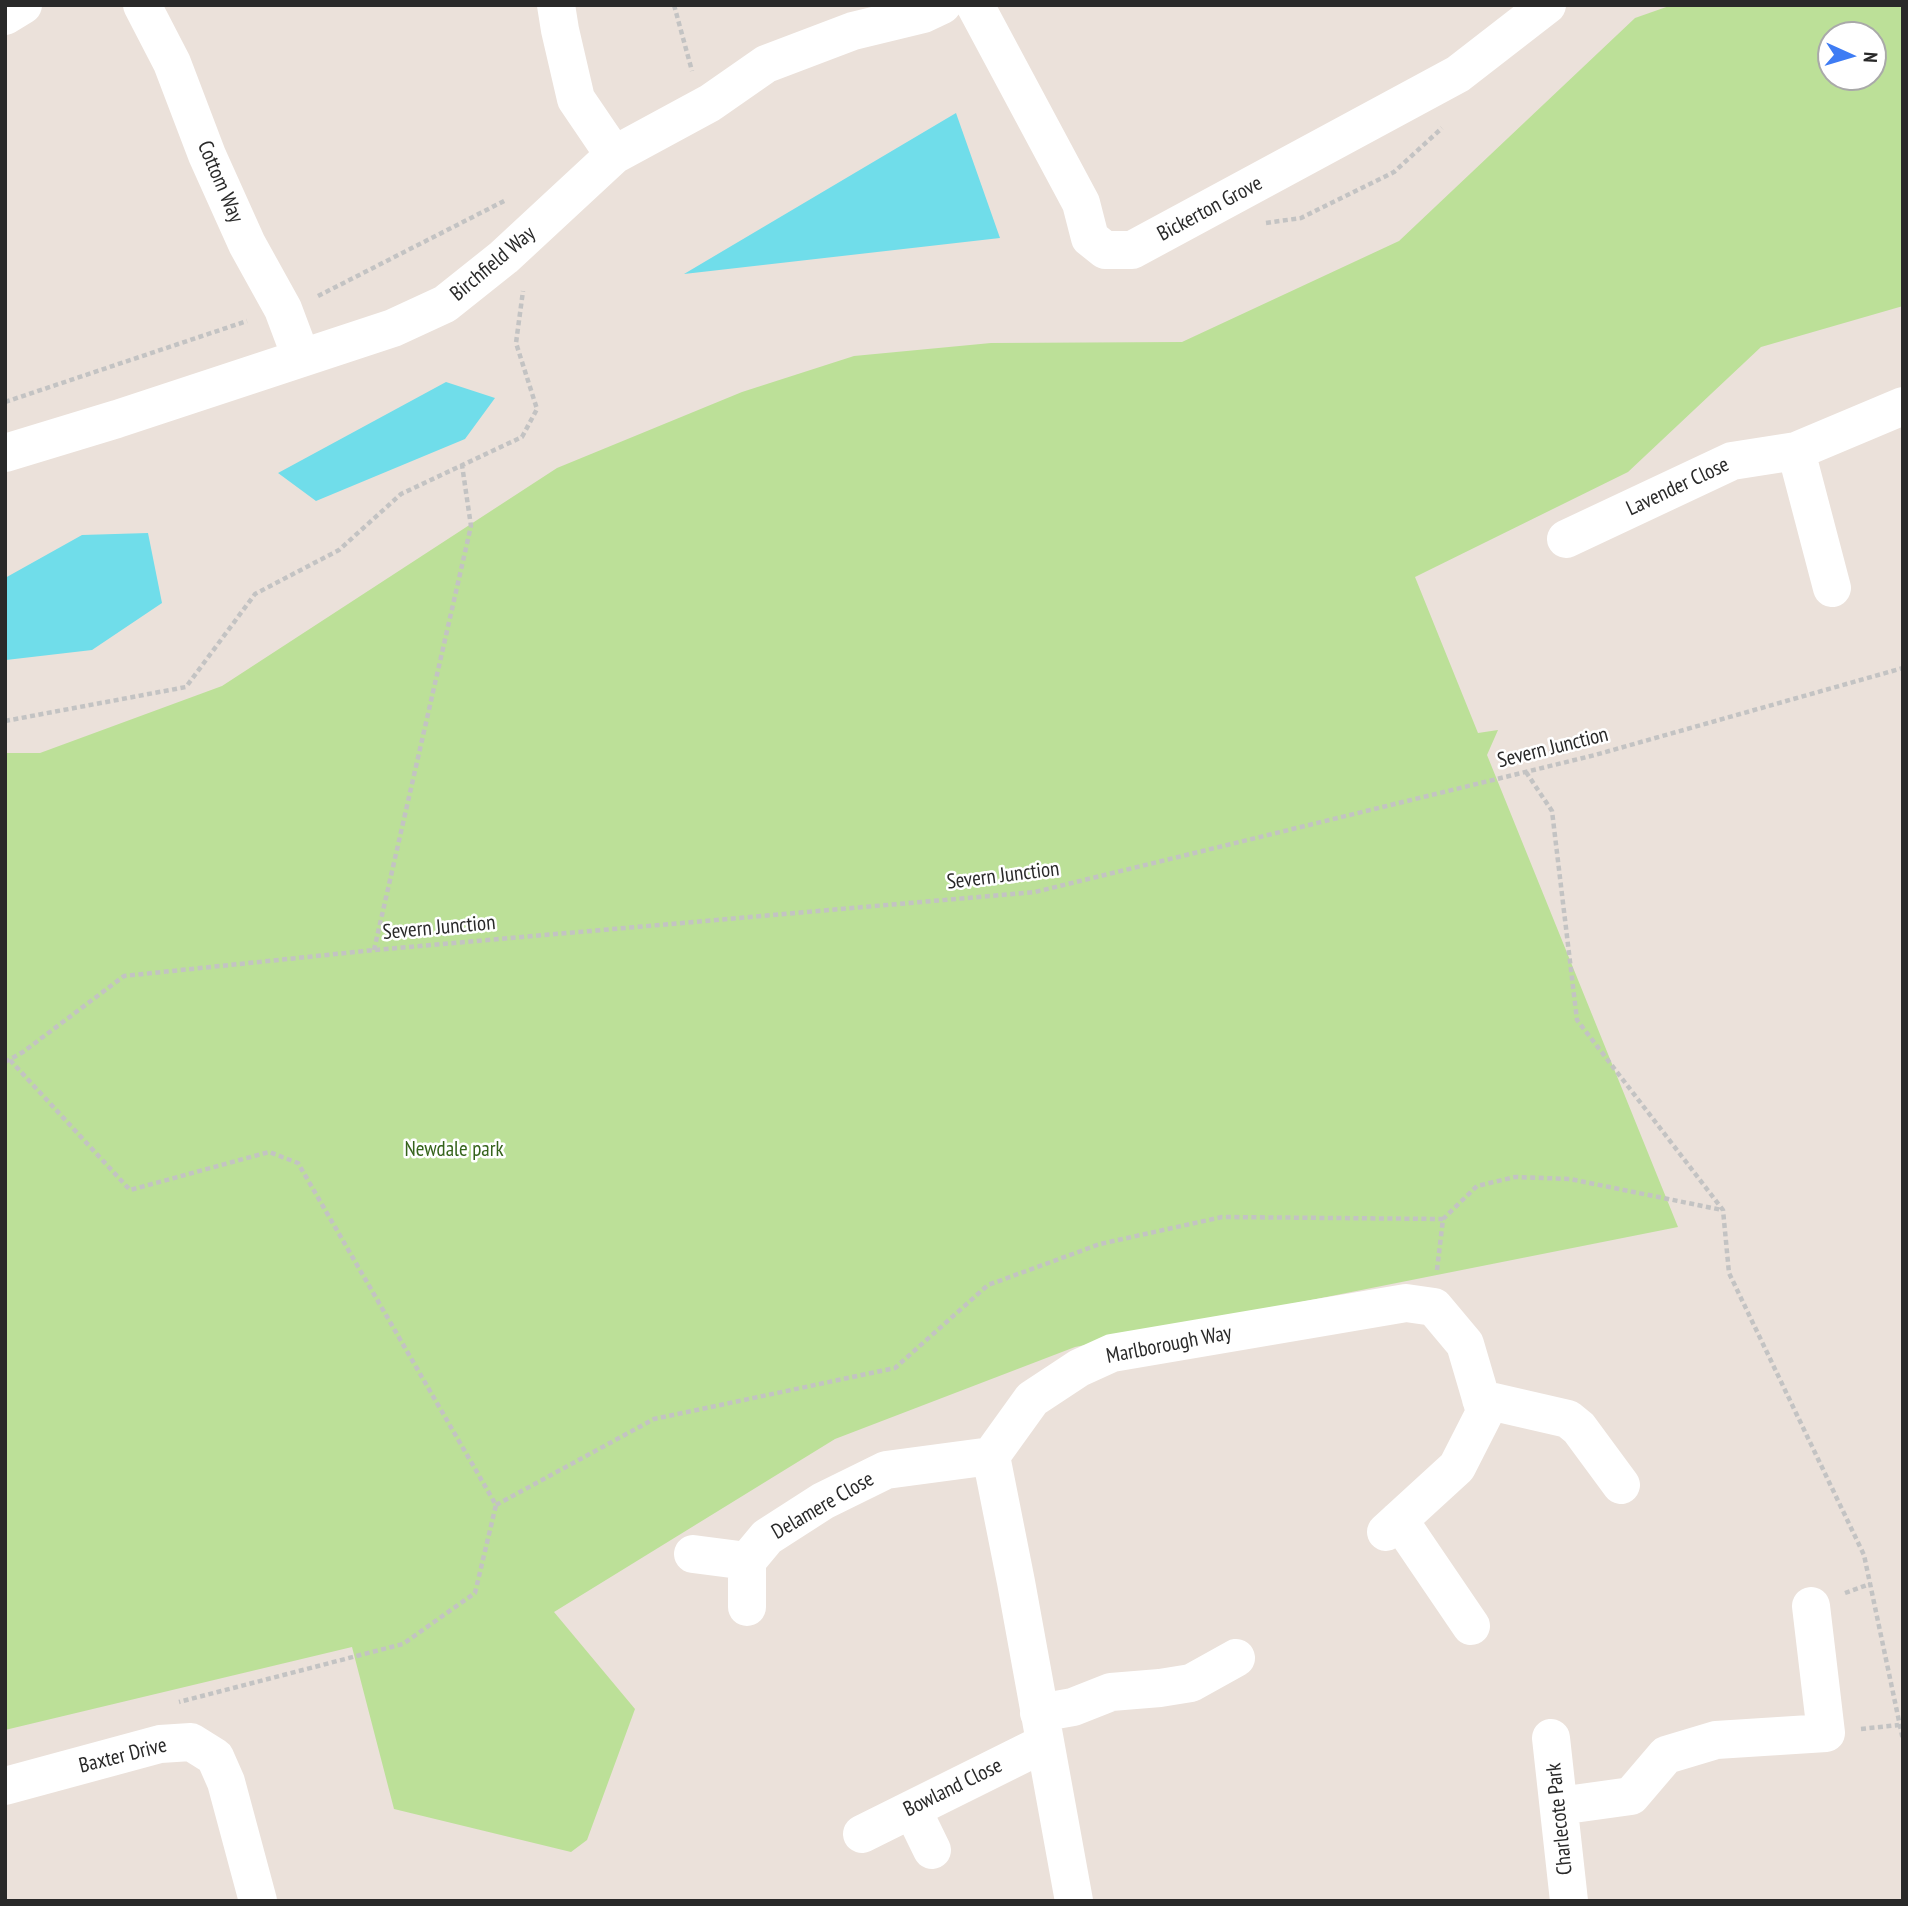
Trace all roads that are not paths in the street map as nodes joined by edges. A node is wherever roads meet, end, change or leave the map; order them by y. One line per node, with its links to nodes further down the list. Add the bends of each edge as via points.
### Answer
1 (23, 5): 7 (street)
2 (142, 5): 10 (street, Cottom Way)
3 (556, 5): 9 (street, via 576,99)
4 (942, 5): 8 (street, Birchfield Way, via 923,14)
5 (975, 5): 6 (street, Bickerton Grove, via 1081,204 1090,238 1105,250 1132,250 1458,74)
6 (1547, 5)
7 (5, 16)
8 (849, 18): 9 (street, Birchfield Way)
9 (614, 155): 10 (street, Birchfield Way, via 504,257 444,304 393,328)
10 (301, 357): 13 (street, Birchfield Way)
11 (1903, 407): 12 (street, Lavender Close)
12 (1796, 451): 14 (street, Lavender Close, via 1732,461); 15 (street)
13 (5, 453)
14 (1566, 539)
15 (1832, 588)
16 (1481, 1399): 17 (street, Marlborough Way, via 1465,1345 1434,1307 1406,1303 1112,1353 1032,1399); 18 (street, via 1568,1419); 23 (street, via 1485,1412 1457,1467 1392,1526)
17 (991, 1457): 20 (street, Delamere Close, via 886,1470 823,1501 767,1537); 25 (street)
18 (1621, 1485)
19 (693, 1554): 20 (street)
20 (747, 1561): 22 (street)
21 (1811, 1606): 28 (street, via 1826,1733 1716,1740 1666,1755 1631,1796)
22 (747, 1607)
23 (1471, 1626)
24 (1237, 1658): 25 (street, Bowland Close, via 1191,1683 1111,1692 1073,1707)
25 (1042, 1728): 29 (street, Bowland Close); 33 (street)
26 (1551, 1738): 28 (street, Charlecote Park)
27 (5, 1786): 32 (street, Baxter Drive, via 160,1744 191,1742 215,1757 226,1782)
28 (1559, 1806): 34 (street, Charlecote Park)
29 (912, 1809): 30 (street, Bowland Close); 31 (street)
30 (862, 1834)
31 (932, 1850)
32 (258, 1901)
33 (1074, 1901)
34 (1569, 1901)

